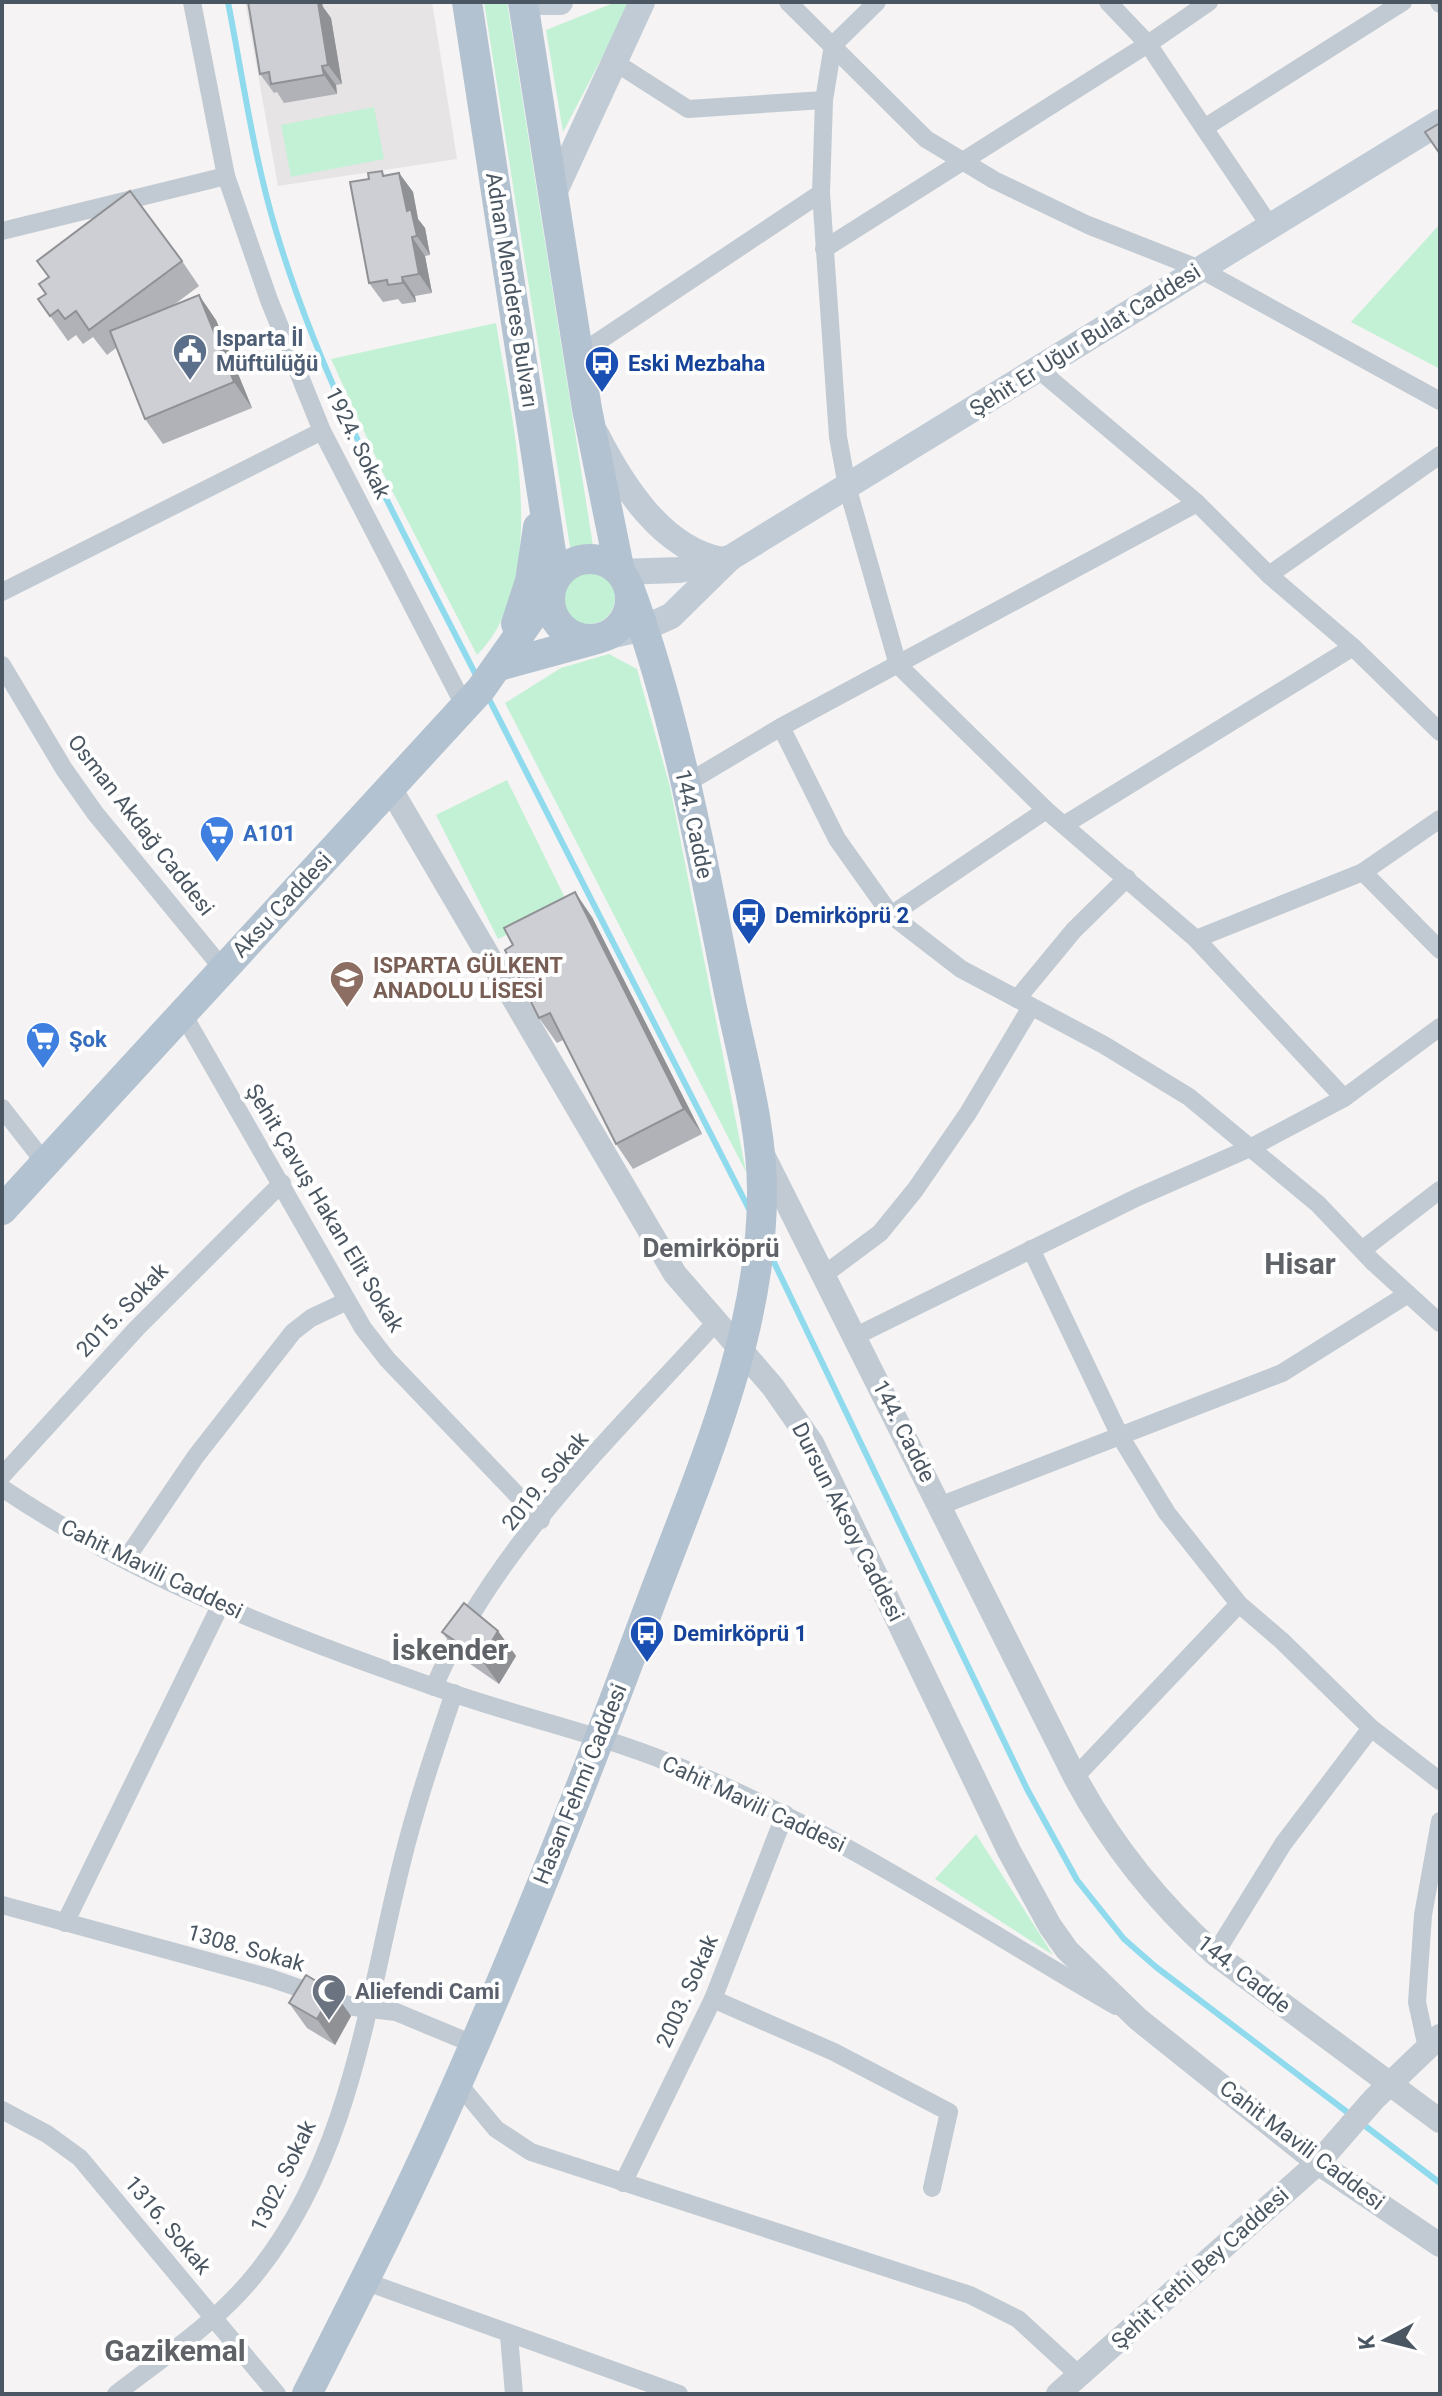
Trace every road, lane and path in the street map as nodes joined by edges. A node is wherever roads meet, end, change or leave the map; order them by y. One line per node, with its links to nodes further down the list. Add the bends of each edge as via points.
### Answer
1 (192, 2): 19 (street, 1924. Sokak)
2 (467, 2): 32 (main road, Adnan Menderes Bulvarı)
3 (523, 2): 21 (main road)
4 (530, 2): 5 (main road)
5 (560, 2)
6 (642, 2): 14 (main road)
7 (788, 2): 13 (street)
8 (877, 2): 13 (street)
9 (1108, 2): 12 (street)
10 (1209, 2): 12 (street)
11 (1403, 2): 17 (street)
12 (1148, 44): 17 (street); 18 (street)
13 (833, 45): 15 (street); 18 (street, via 926,139)
14 (613, 61): 15 (street, via 688,109); 21 (main road)
15 (824, 100): 20 (street)
16 (1440, 122): 22 (main road, Şehit Er Uğur Bulat Caddesi)
17 (1204, 128): 22 (street)
18 (964, 162): 24 (street); 25 (street, via 1088,225)
19 (226, 176): 23 (street); 30 (street, 1924. Sokak)
20 (821, 193): 24 (street); 26 (street)
21 (553, 195): 26 (main road)
22 (1270, 226): 25 (main road, Şehit Er Uğur Bulat Caddesi)
23 (2, 231)
24 (824, 249): 33 (street, via 838,437)
25 (1200, 269): 27 (main road, Şehit Er Uğur Bulat Caddesi); 28 (street)
26 (578, 355): 29 (main road)
27 (1038, 369): 33 (main road, Şehit Er Uğur Bulat Caddesi); 34 (street)
28 (1440, 401)
29 (587, 409): 35 (main road, via 614,467 649,514 690,550); 37 (main road)
30 (322, 431): 39 (street); 46 (street, 1924. Sokak)
31 (1440, 455): 36 (street)
32 (540, 471): 38 (main road, Adnan Menderes Bulvarı); 45 (main road, via 532,571)
33 (847, 486): 35 (main road, Şehit Er Uğur Bulat Caddesi); 44 (street)
34 (1197, 503): 36 (street); 44 (street)
35 (726, 559): 37 (main road, Şehit Er Uğur Bulat Caddesi); 40 (main road, Şehit Er Uğur Bulat Caddesi, via 671,616)
36 (1269, 575): 42 (street)
37 (624, 579): 38 (main road, via 602,560 589,558 575,561); 40 (main road, 144. Cadde); 41 (main road, via 628,613)
38 (552, 585): 41 (main road, via 550,605 562,628 586,639); 45 (main road, Aksu Caddesi)
39 (2, 592)
40 (644, 628): 41 (main road, Şehit Er Uğur Bulat Caddesi); 49 (main road, 144. Cadde)
41 (600, 638): 45 (main road)
42 (1353, 647): 48 (street); 53 (street)
43 (2, 665): 59 (street, Osman Akdağ Caddesi, via 95,813)
44 (898, 665): 47 (street); 51 (street)
45 (499, 666): 46 (main road, Aksu Caddesi)
46 (465, 707): 50 (main road, Aksu Caddesi)
47 (781, 727): 49 (street); 56 (street, via 837,839)
48 (1440, 732)
49 (687, 783): 65 (main road, 144. Cadde)
50 (390, 788): 59 (main road, Aksu Caddesi); 76 (street, Dursun Aksoy Caddesi, via 675,1274)
51 (1046, 810): 53 (street); 56 (street)
52 (1440, 819): 54 (street)
53 (1064, 825): 55 (street)
54 (1363, 872): 57 (street); 58 (street)
55 (1127, 878): 57 (street); 60 (street, via 1074,930)
56 (891, 915): 60 (street, via 961,969)
57 (1196, 939): 63 (street)
58 (1440, 950)
59 (223, 969): 61 (main road, Aksu Caddesi)
60 (1024, 1003): 66 (street, via 1189,1097); 73 (street, via 968,1113 915,1190 880,1233)
61 (183, 1014): 67 (main road, Aksu Caddesi); 68 (street, Şehit Çavuş Hakan Elit Sokak)
62 (1440, 1027): 63 (street)
63 (1344, 1098): 66 (street)
64 (2, 1108): 67 (street)
65 (758, 1145): 73 (street, 144. Cadde); 78 (main road, Hasan Fehmi Caddesi, via 763,1198)
66 (1250, 1148): 71 (street); 72 (street, via 1318,1204)
67 (45, 1163): 70 (main road, Aksu Caddesi)
68 (282, 1183): 75 (street, Şehit Çavuş Hakan Elit Sokak); 81 (street, 2015. Sokak, via 137,1328)
69 (1440, 1190): 72 (street)
70 (2, 1210)
71 (1031, 1249): 79 (street); 80 (street)
72 (1362, 1250): 74 (street)
73 (825, 1274): 79 (street, 144. Cadde)
74 (1408, 1294): 77 (street); 80 (street, via 1282,1373)
75 (347, 1301): 84 (street, Şehit Çavuş Hakan Elit Sokak, via 387,1359); 85 (street, via 293,1332 196,1456)
76 (716, 1322): 78 (street, Dursun Aksoy Caddesi); 84 (street, 2019. Sokak)
77 (1440, 1323)
78 (743, 1332): 91 (main road, Hasan Fehmi Caddesi, via 704,1462); 101 (street, Dursun Aksoy Caddesi, via 829,1474 1033,1897 1067,1950)
79 (856, 1336): 83 (street, 144. Cadde)
80 (1120, 1436): 83 (street); 87 (street, via 1167,1513)
81 (2, 1476)
82 (2, 1488): 85 (street, Cahit Mavili Caddesi, via 77,1536)
83 (942, 1505): 92 (street, 144. Cadde)
84 (541, 1520): 88 (street, 2019. Sokak, via 471,1612)
85 (126, 1559): 86 (street, Cahit Mavili Caddesi)
86 (221, 1604): 88 (street, Cahit Mavili Caddesi); 97 (street)
87 (1239, 1604): 90 (street); 92 (street)
88 (434, 1687): 89 (street, Cahit Mavili Caddesi)
89 (454, 1693): 91 (street, Cahit Mavili Caddesi); 100 (street, 1302. Sokak, via 401,1864)
90 (1371, 1728): 93 (street); 98 (street, via 1283,1844)
91 (600, 1739): 94 (street, Cahit Mavili Caddesi, via 703,1776); 103 (main road, Hasan Fehmi Caddesi)
92 (1075, 1777): 98 (street, 144. Cadde, via 1124,1854 1183,1925)
93 (1440, 1781)
94 (785, 1814): 99 (street, 2003. Sokak); 101 (street, Cahit Mavili Caddesi)
95 (1440, 1821): 102 (street, via 1423,1915 1417,2002)
96 (2, 1905): 97 (street, 1308. Sokak)
97 (65, 1923): 100 (street, 1308. Sokak)
98 (1215, 1954): 105 (street, 144. Cadde)
99 (713, 1999): 109 (street, 2003. Sokak); 110 (street, via 834,2052 949,2112)
100 (371, 2009): 103 (street, 1308. Sokak, via 405,2015); 113 (street, 1302. Sokak, via 333,2131 298,2210 258,2271)
101 (1138, 2019): 108 (street, Cahit Mavili Caddesi)
102 (1434, 2042): 105 (street, Şehit Fethi Bey Caddesi)
103 (473, 2044): 104 (main road, Hasan Fehmi Caddesi)
104 (457, 2082): 109 (street, via 496,2129 519,2146); 112 (main road, Hasan Fehmi Caddesi)
105 (1382, 2091): 107 (street, 144. Cadde); 108 (street, Şehit Fethi Bey Caddesi)
106 (2, 2110): 113 (street, 1316. Sokak, via 80,2158)
107 (1440, 2121)
108 (1326, 2155): 111 (street, Cahit Mavili Caddesi); 115 (street, Şehit Fethi Bey Caddesi)
109 (623, 2183): 115 (street, via 970,2295 1018,2319)
110 (932, 2188)
111 (1440, 2245)
112 (364, 2281): 114 (street); 118 (main road, Hasan Fehmi Caddesi)
113 (214, 2318): 116 (street, 1302. Sokak); 117 (street, 1316. Sokak)
114 (509, 2336): 119 (street); 120 (street)
115 (1079, 2375): 121 (street, Şehit Fethi Bey Caddesi)
116 (116, 2394)
117 (277, 2394)
118 (307, 2394)
119 (514, 2394)
120 (679, 2394)
121 (1058, 2394)

